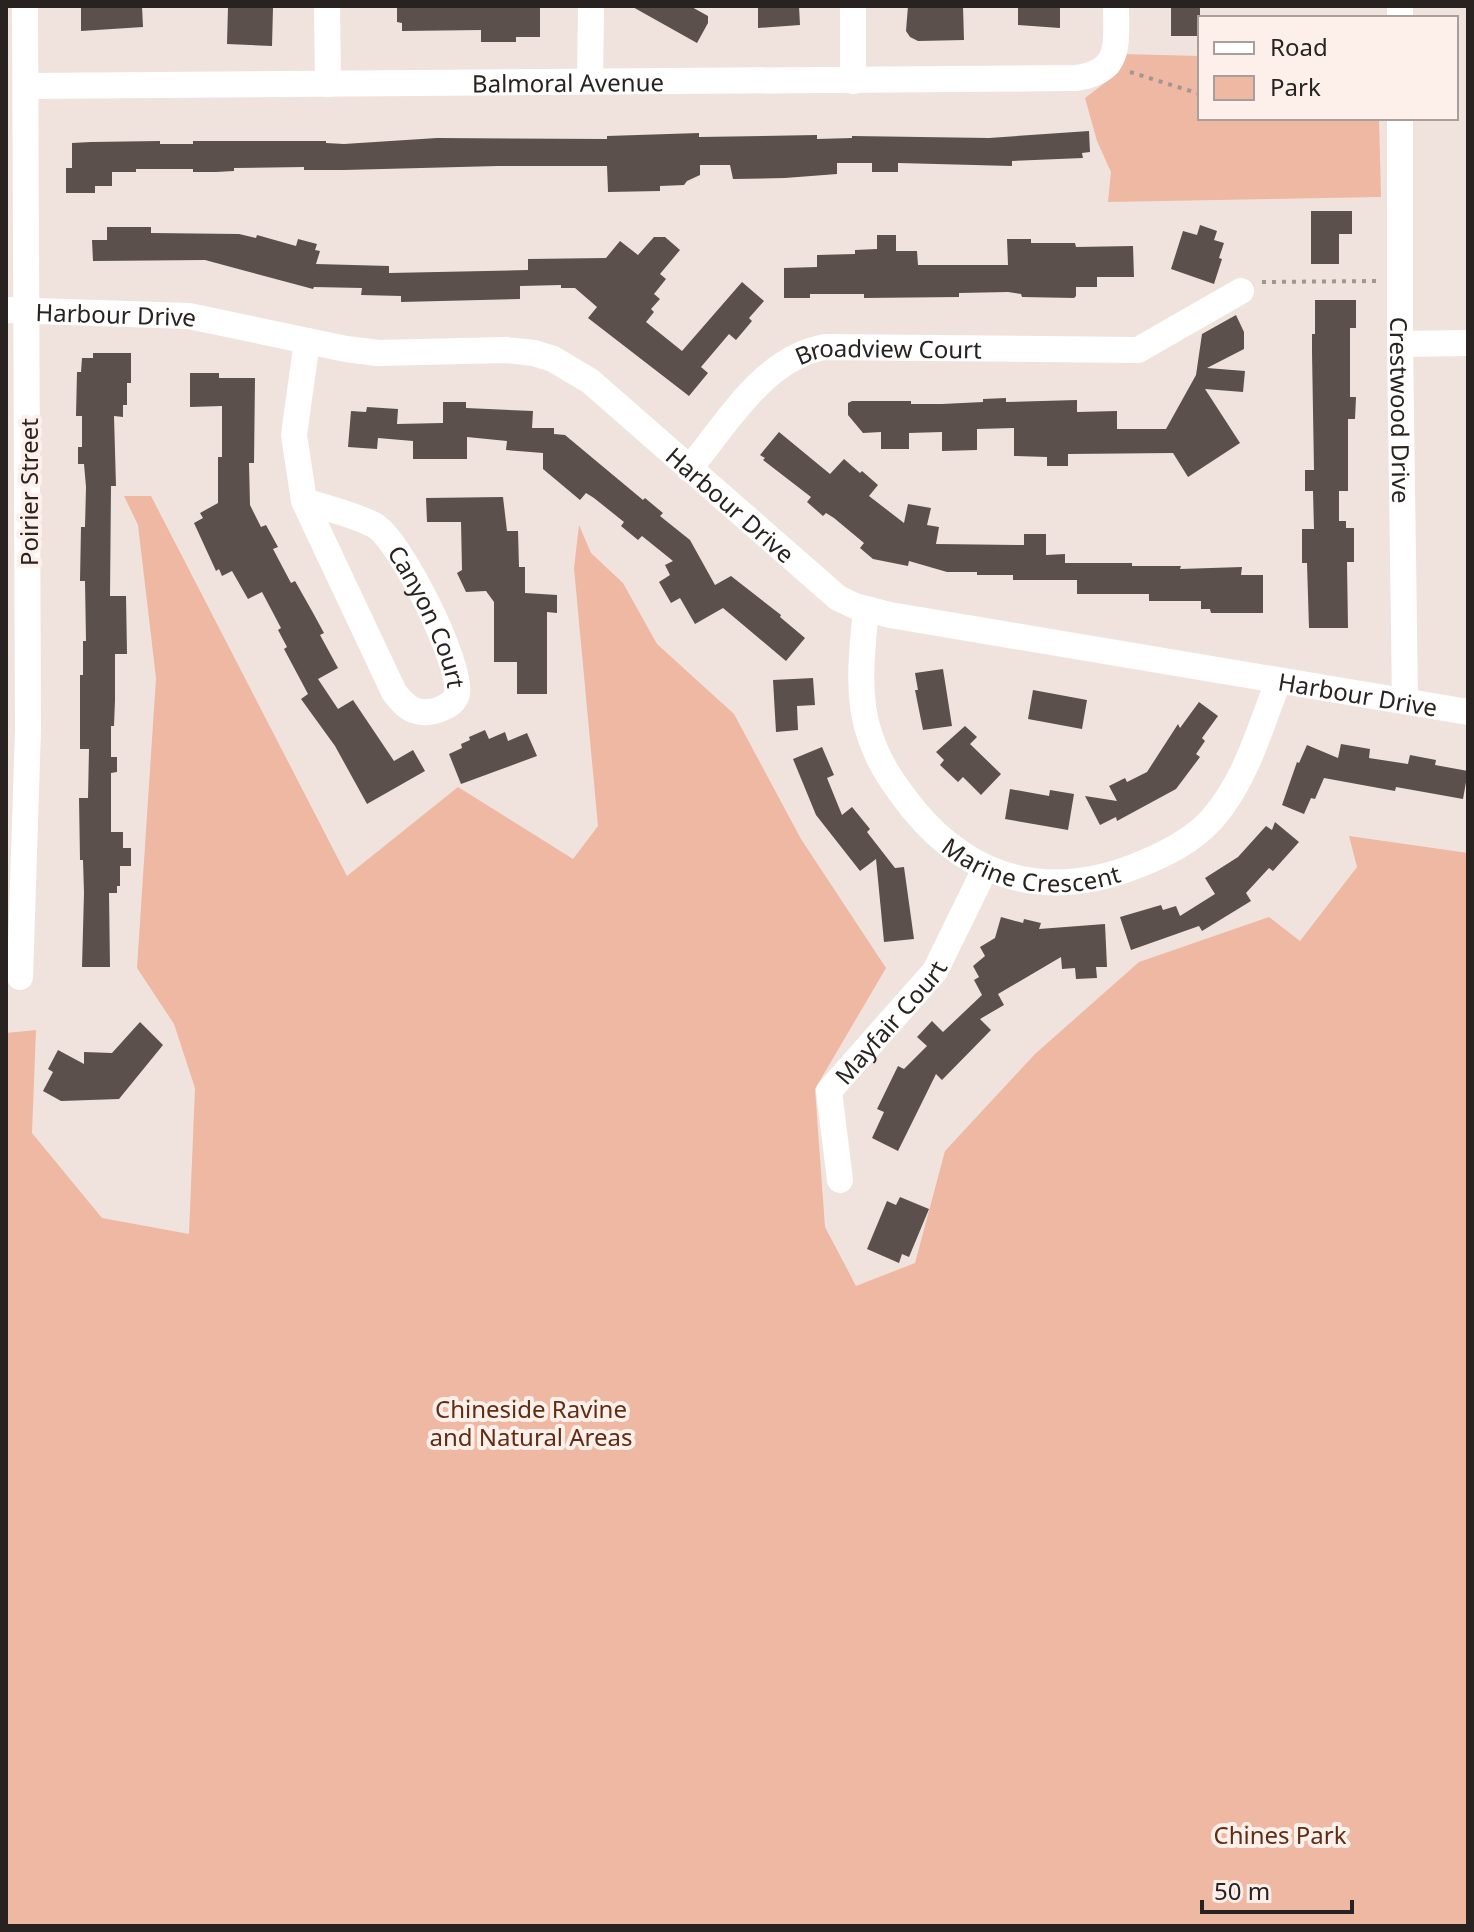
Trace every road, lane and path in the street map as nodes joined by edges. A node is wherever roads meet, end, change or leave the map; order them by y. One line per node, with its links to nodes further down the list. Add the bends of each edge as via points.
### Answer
1 (25, 6): 10 (street, Poirier Street)
2 (327, 6): 9 (street)
3 (591, 6): 7 (street)
4 (853, 6): 8 (street)
5 (1116, 6): 6 (street, via 1116,41)
6 (1108, 67): 8 (street, Balmoral Avenue, via 1075,78); 11 (path)
7 (590, 81): 8 (street, Balmoral Avenue); 9 (street, Balmoral Avenue)
8 (853, 81)
9 (328, 84): 10 (street, Balmoral Avenue)
10 (26, 86): 15 (street, Poirier Street)
11 (1198, 93)
12 (1400, 120): 13 (street, Crestwood Drive)
13 (1400, 281): 14 (path, via 1263,282); 18 (street, Crestwood Drive)
14 (1241, 291): 19 (street, Broadview Court, via 1138,350 806,350 771,371)
15 (17, 311): 16 (street, Harbour Drive, via 189,316); 25 (street, Poirier Street)
16 (307, 341): 19 (street, Harbour Drive, via 378,353 506,350 553,359 590,381); 20 (street, Canyon Court, via 294,435)
17 (1468, 343): 18 (street)
18 (1400, 344): 23 (street, Crestwood Drive)
19 (689, 469): 21 (street, Harbour Drive, via 838,598)
20 (304, 501): 20 (street, Canyon Court, via 394,692 414,711 451,704 458,686 453,665 425,597 396,547 375,525)
21 (866, 609): 22 (street, Harbour Drive); 26 (street, Marine Crescent, via 863,705 876,753 924,822)
22 (1278, 682): 23 (street, Harbour Drive); 26 (street, Marine Crescent, via 1233,790 1211,820 1168,853 1120,872 1066,881 1026,880)
23 (1405, 700): 24 (street, Harbour Drive)
24 (1468, 712)
25 (17, 725): 27 (street, Poirier Street)
26 (985, 869): 28 (street, Mayfair Court, via 935,971 829,1091)
27 (20, 977)
28 (840, 1180)

